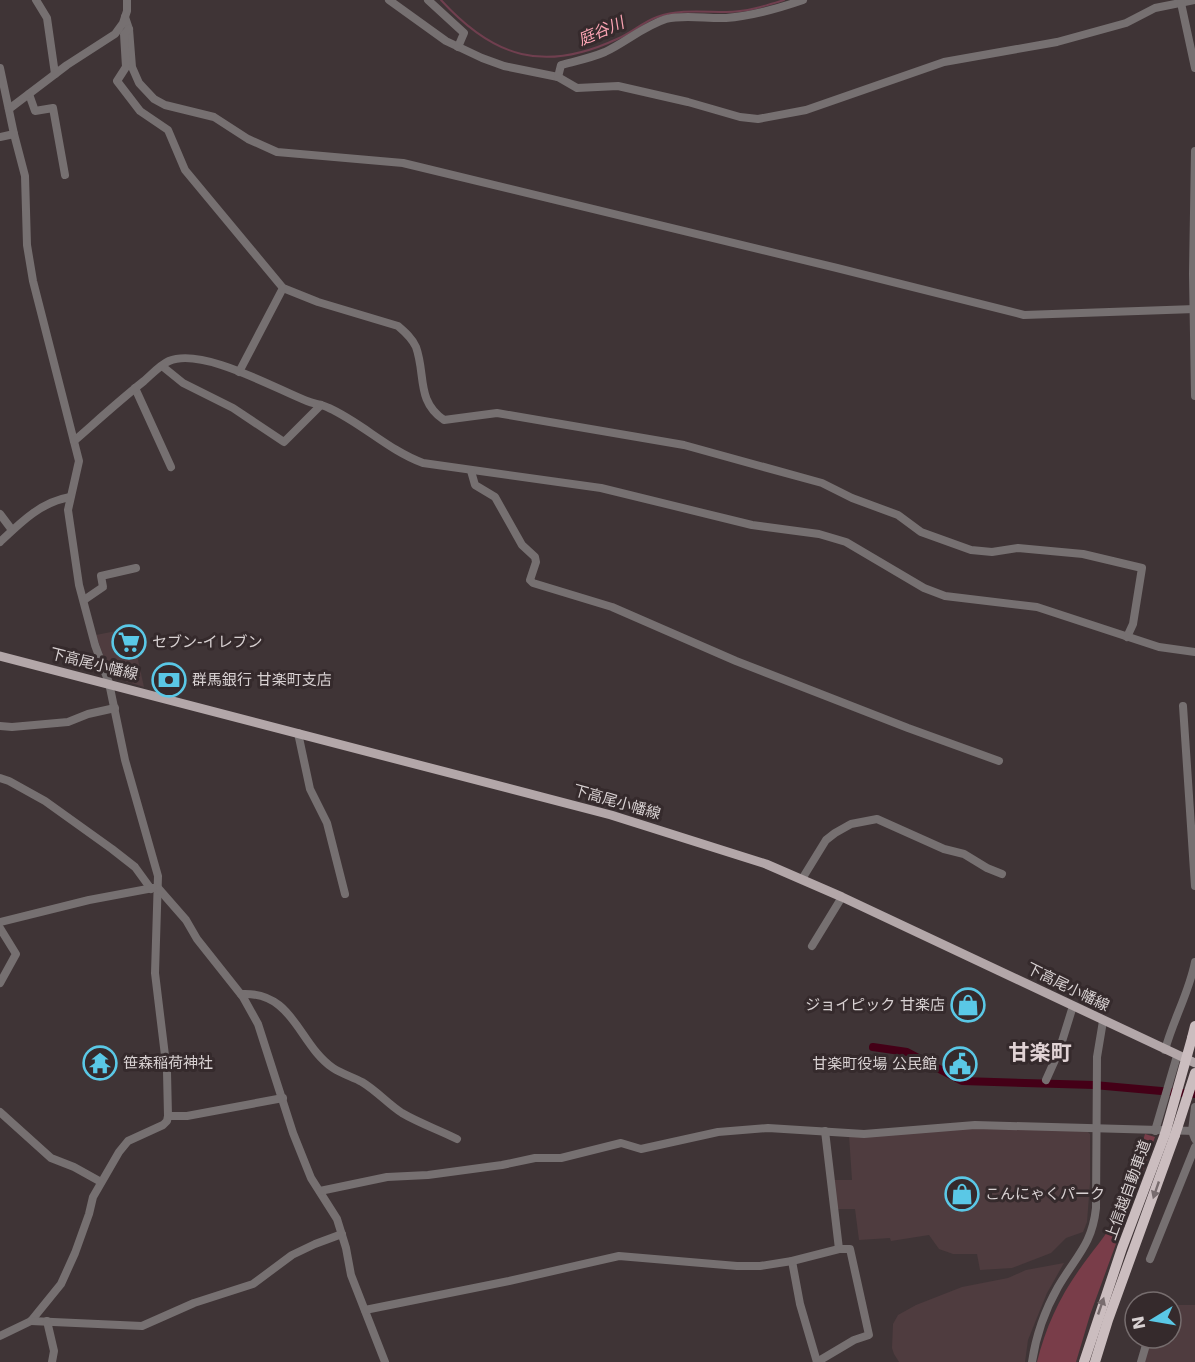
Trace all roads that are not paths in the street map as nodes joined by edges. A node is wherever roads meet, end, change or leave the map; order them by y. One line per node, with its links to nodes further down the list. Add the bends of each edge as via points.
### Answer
1 (36, 0): 13 (street, via 47,18)
2 (127, 0): 8 (street)
3 (389, 0): 10 (street)
4 (428, 0): 10 (street, via 464,33)
5 (803, 0): 14 (street, via 746,16 665,20 605,52 561,65)
6 (1195, 0): 7 (street)
7 (1181, 3): 12 (street); 14 (street, via 1155,8 1126,23 1057,42 944,62 806,110 764,118 740,117 618,86 577,88)
8 (125, 17): 9 (street); 13 (street, via 115,34)
9 (129, 29): 21 (street, via 124,34 126,67 117,81 140,111 168,130 185,170); 22 (street, via 132,67 139,83 154,99 214,117 278,152 403,163 1024,315)
10 (458, 47): 14 (street, via 504,66)
11 (0, 68): 16 (street)
12 (1195, 68)
13 (55, 74): 15 (street)
14 (558, 77)
15 (29, 94): 16 (street); 20 (street, via 35,111 53,108)
16 (9, 109): 17 (street)
17 (14, 134): 18 (street); 28 (street, via 25,176 33,281)
18 (0, 137)
19 (1195, 151): 22 (street)
20 (65, 175)
21 (283, 288): 24 (street); 37 (street, via 398,326 416,347 425,397 444,420 497,413 684,445 822,483 898,516 921,532 971,549 992,552 1018,548 1083,554 1142,568 1133,624)
22 (1194, 309): 26 (street)
23 (162, 366): 24 (street, via 190,358); 25 (street); 27 (street, via 183,383 233,408 284,442)
24 (239, 372): 27 (street)
25 (135, 388): 28 (street); 29 (street)
26 (1195, 396)
27 (321, 405): 30 (street, via 350,419 406,457 423,464)
28 (74, 441): 31 (street, via 79,461)
29 (171, 467)
30 (471, 471): 37 (street, via 600,488 752,525 819,534 846,542 924,588 945,596 1037,607); 46 (street, via 475,485 495,497 522,545 535,557 530,579 533,583 612,607 747,665)
31 (70, 497): 33 (street, via 34,511); 36 (street, via 71,533)
32 (0, 514): 33 (street)
33 (12, 530): 34 (street)
34 (0, 542)
35 (136, 568): 36 (street, via 101,576 103,587)
36 (84, 600): 40 (street)
37 (1127, 637): 38 (street)
38 (1195, 652)
39 (0, 656): 40 (main road, 下高尾小幡線)
40 (109, 683): 42 (street); 44 (main road, 下高尾小幡線)
41 (1183, 706): 45 (street)
42 (115, 708): 43 (street, via 68,722); 52 (street, via 125,760 155,859 158,876)
43 (0, 726)
44 (298, 733): 50 (main road, 下高尾小幡線, via 611,815); 53 (street, via 309,789 327,823)
45 (1191, 749): 48 (street)
46 (999, 761)
47 (0, 778): 52 (street, via 45,801 104,843)
48 (1195, 859): 51 (street)
49 (1002, 874): 50 (street, via 964,854 877,819 851,824 826,840)
50 (802, 879): 54 (main road, 下高尾小幡線)
51 (1195, 886)
52 (154, 888): 55 (street); 60 (street, via 186,920); 72 (street, via 155,973 168,1072)
53 (345, 894)
54 (842, 897): 57 (street); 61 (main road, 下高尾小幡線)
55 (0, 922)
56 (0, 928): 59 (street, via 16,954)
57 (812, 946)
58 (1195, 963): 64 (street)
59 (0, 983)
60 (241, 994): 69 (street, via 258,1024); 77 (street, via 255,993 272,999 333,1068 362,1082 402,1113)
61 (1073, 1006): 62 (main road, 下高尾小幡線); 68 (street)
62 (1103, 1021): 64 (main road, 下高尾小幡線); 73 (street, via 1097,1057)
63 (1195, 1026): 75 (highway, 上信越自動車道, bridge)
64 (1165, 1050): 65 (main road, 下高尾小幡線)
65 (1177, 1056): 66 (main road, 下高尾小幡線); 75 (street)
66 (1195, 1063)
67 (1195, 1073): 75 (highway, 上信越自動車道, bridge)
68 (1046, 1080)
69 (283, 1098): 72 (street); 80 (street, via 293,1133)
70 (1195, 1107): 76 (street)
71 (0, 1112): 79 (street, via 51,1158)
72 (168, 1116): 79 (street, via 163,1125 128,1141)
73 (1097, 1128): 74 (street, via 975,1125 864,1134); 75 (street); 92 (street, via 1094,1226 1053,1296 1035,1341)
74 (825, 1131): 80 (street, via 768,1128 718,1132 641,1149 621,1143 561,1158 387,1177); 82 (street)
75 (1165, 1133): 76 (street); 93 (highway, 上信越自動車道, one-way to 75); 94 (highway, 上信越自動車道, one-way to 94)
76 (1194, 1134)
77 (457, 1138)
78 (1195, 1147): 83 (street)
79 (101, 1182): 86 (street, via 61,1284)
80 (320, 1191): 81 (street)
81 (342, 1234): 85 (street, via 351,1275); 87 (street, via 292,1255 253,1284 194,1303 142,1326)
82 (839, 1249): 84 (street); 91 (street, via 850,1249 869,1335)
83 (1149, 1259)
84 (792, 1261): 85 (street, via 737,1266 619,1256); 91 (street)
85 (365, 1310): 90 (street)
86 (31, 1321): 87 (street); 88 (street)
87 (47, 1321): 89 (street, via 54,1351)
88 (0, 1336)
89 (52, 1362)
90 (385, 1362)
91 (817, 1362)
92 (1032, 1362)
93 (1084, 1362)
94 (1095, 1362)

